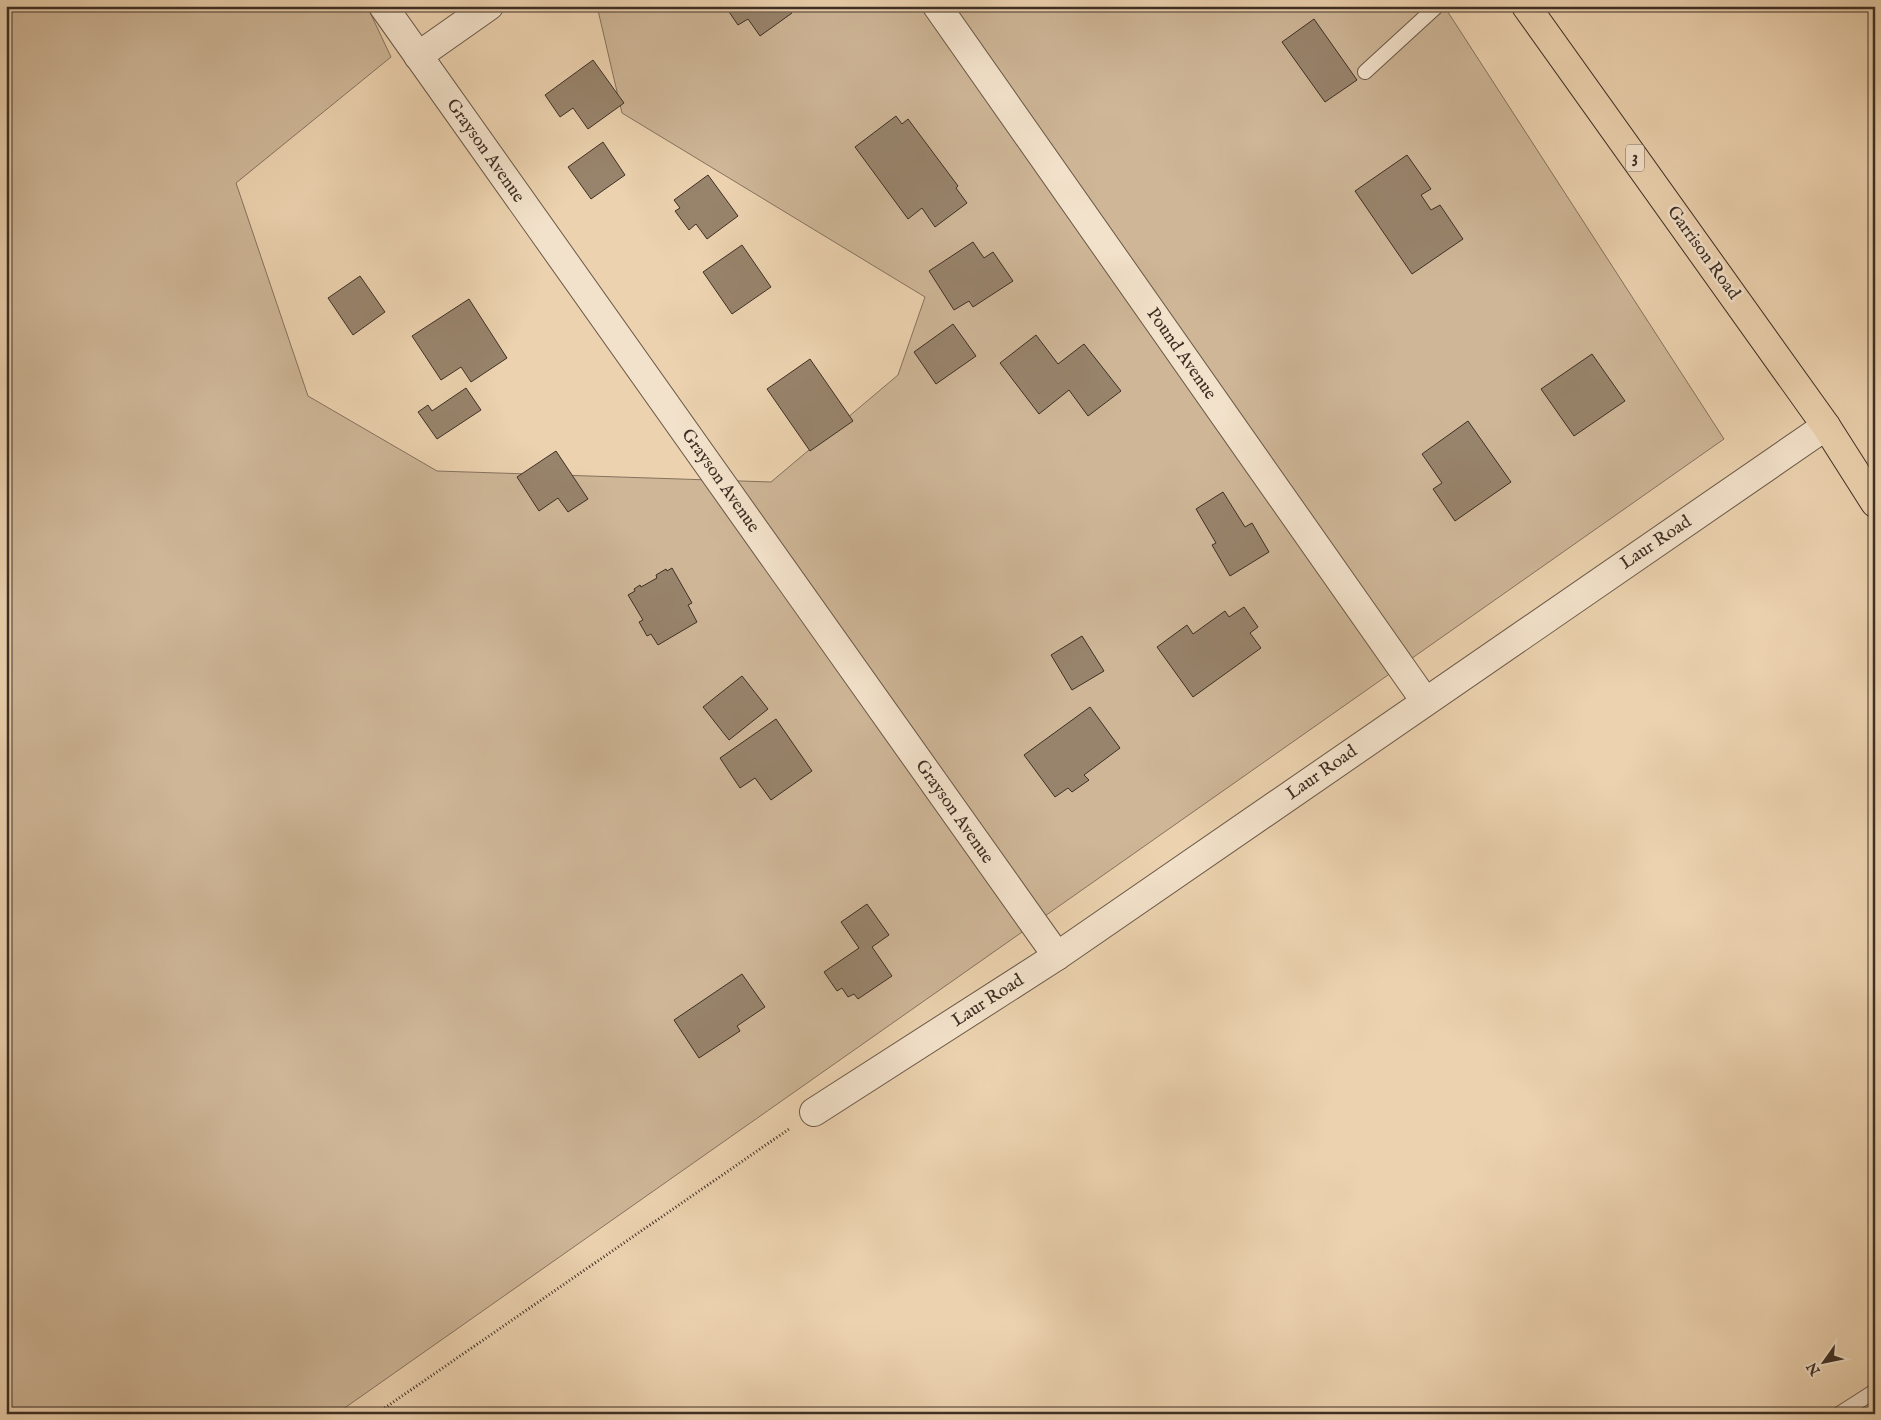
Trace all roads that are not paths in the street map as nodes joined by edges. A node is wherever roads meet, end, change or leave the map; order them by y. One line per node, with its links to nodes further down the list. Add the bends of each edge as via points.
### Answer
1 (383, 6): 6 (street, Grayson Avenue)
2 (489, 6): 6 (street)
3 (937, 6): 10 (street, Pound Avenue)
4 (1437, 6): 7 (lane)
5 (1526, 6): 8 (main road, Garrison Road / 3)
6 (418, 56): 11 (street, Grayson Avenue)
7 (1365, 72)
8 (1826, 426): 9 (main road, Garrison Road / 3); 10 (street, Laur Road)
9 (1875, 503)
10 (1425, 701): 11 (street, Laur Road)
11 (1057, 956): 12 (street, Laur Road)
12 (814, 1112)
13 (1875, 1391): 14 (lane)
14 (1838, 1414)

